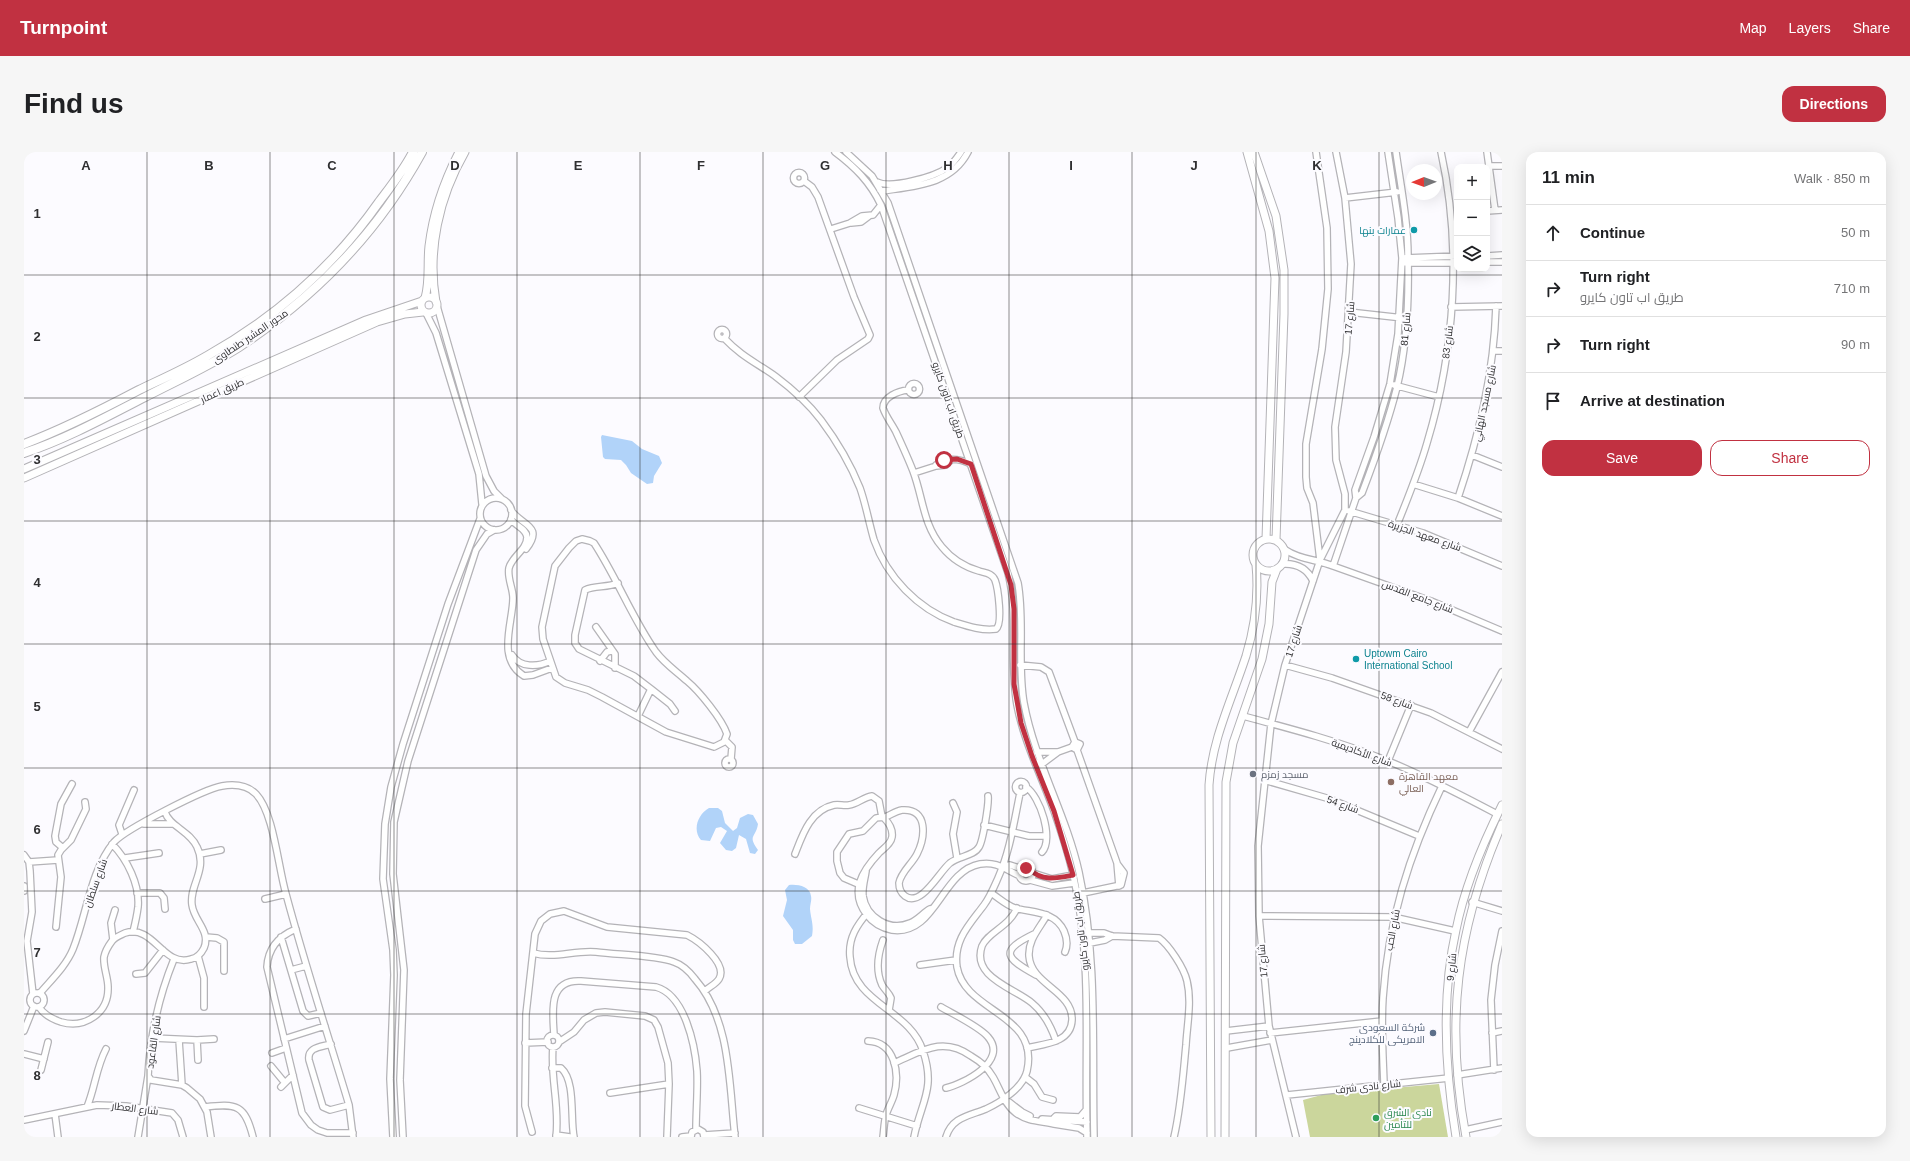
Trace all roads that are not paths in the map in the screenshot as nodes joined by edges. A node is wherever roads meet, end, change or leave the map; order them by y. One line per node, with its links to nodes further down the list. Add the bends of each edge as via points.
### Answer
1 (413, 152): 67 (highway, محور المشير طنطاوى, via 362,227 338,255 274,311 207,356 79,421)
2 (422, 152): 69 (highway, محور المشير طنطاوى, via 395,196 345,260 274,323 210,363 83,428)
3 (459, 152): 47 (main road, via 443,188 435,215)
4 (465, 152): 48 (main road, via 448,189 436,231 433,262)
5 (835, 152): 20 (street, طريق اب تاون كايرو)
6 (846, 152): 22 (street, طريق اب تاون كايرو)
7 (961, 152): 22 (street, via 947,168 932,175 891,184)
8 (968, 152): 23 (street, via 958,167 946,176 932,182)
9 (1247, 152): 93 (main road, via 1269,231 1275,278)
10 (1254, 152): 94 (main road, via 1274,210 1284,270)
11 (1316, 152): 97 (street, via 1327,228 1328,289 1324,334 1306,444 1306,477 1313,503)
12 (1336, 152): 27 (street, شارع 17)
13 (1388, 152): 26 (street, شارع 81)
14 (1396, 152): 25 (street, شارع 81)
15 (1441, 152): 33 (street, شارع 83)
16 (1487, 152): 17 (street)
17 (1490, 164)
18 (1490, 166): 19 (street); 31 (street)
19 (1502, 166)
20 (862, 174): 24 (street); 29 (street, طريق اب تاون كايرو, via 876,193)
21 (804, 181): 37 (street, via 817,194)
22 (877, 182): 24 (street, طريق اب تاون كايرو)
23 (897, 189): 24 (street); 28 (street)
24 (882, 191): 28 (street, طريق اب تاون كايرو)
25 (1401, 191): 26 (street); 42 (street, شارع 81)
26 (1394, 192): 27 (street); 41 (street, شارع 81)
27 (1345, 198): 51 (street, شارع 17, via 1351,247)
28 (888, 203): 35 (street, طريق اب تاون كايرو)
29 (881, 205): 34 (street); 36 (street, طريق اب تاون كايرو)
30 (1490, 210): 31 (street)
31 (1495, 210): 32 (street)
32 (1502, 210)
33 (1454, 211)
34 (871, 216): 36 (street); 37 (street, via 863,221 850,222)
35 (893, 218): 36 (street, via 890,222); 56 (street, طريق اب تاون كايرو)
36 (887, 220): 53 (street, طريق اب تاون كايرو)
37 (830, 229): 66 (street, via 870,335 829,367)
38 (1502, 255): 40 (street)
39 (1454, 256): 42 (street)
40 (1490, 256)
41 (1402, 260): 42 (street); 54 (street, شارع 81)
42 (1408, 260): 45 (street); 55 (street, شارع 81)
43 (1490, 262): 44 (street)
44 (1502, 262)
45 (1454, 263)
46 (1454, 272): 49 (street, شارع 83)
47 (424, 299): 48 (main road, via 432,298); 52 (main road, via 421,308); 74 (main road, طريق اعمار, via 366,320)
48 (436, 304): 52 (main road, via 433,312); 80 (street, via 486,476)
49 (1451, 306): 50 (street); 65 (street, شارع 83)
50 (1499, 306): 59 (street, شارع مسجد الهاني)
51 (1349, 312): 54 (street); 84 (street, شارع 17, via 1335,427 1336,460 1346,500)
52 (424, 313): 76 (main road, طريق اعمار, via 405,314 377,322); 82 (street, via 436,333 479,474)
53 (919, 316): 56 (street, via 931,334); 60 (street, طريق اب تاون كايرو)
54 (1399, 318): 55 (street); 61 (street, شارع 81)
55 (1406, 318): 62 (street, شارع 81)
56 (933, 333): 63 (street, طريق اب تاون كايرو)
57 (724, 338): 66 (street, via 742,355 775,376)
58 (1502, 350): 59 (street)
59 (1494, 351): 70 (street, شارع مسجد الهاني, via 1482,420)
60 (939, 370): 63 (street, via 942,368); 68 (street, طريق اب تاون كايرو)
61 (1390, 384): 62 (street); 78 (street, شارع 81, via 1355,490)
62 (1397, 386): 65 (street); 78 (street, شارع 81, via 1372,467 1362,493)
63 (953, 389): 87 (street, طريق اب تاون كايرو)
64 (908, 390): 75 (street, via 896,393 884,401 883,408)
65 (1439, 396): 77 (street, شارع 83, via 1428,443)
66 (799, 397): 75 (street, via 817,414 842,451 860,488 878,550 894,577 920,603 934,612 966,626 996,629 1000,623 995,580 989,574 957,561 936,540 927,522)
67 (24, 444)
68 (965, 446): 71 (street); 72 (street, طريق اب تاون كايرو)
69 (24, 453)
70 (1472, 455): 73 (street); 79 (street, شارع مسجد الهاني)
71 (954, 459): 72 (street); 75 (street, via 944,460 936,466)
72 (971, 464): 81 (street, طريق اب تاون كايرو)
73 (1502, 467)
74 (24, 468)
75 (914, 473)
76 (24, 478)
77 (1413, 484): 79 (street); 90 (street, شارع 83)
78 (1356, 498): 85 (street, شارع 81)
79 (1458, 498): 86 (street)
80 (502, 499): 82 (street, via 493,498); 83 (street, via 508,503)
81 (984, 501): 87 (street, via 994,519); 95 (street, طريق اب تاون كايرو)
82 (482, 504): 88 (street)
83 (511, 510): 89 (street); 92 (street, via 530,526 532,531)
84 (1345, 510): 85 (street, شارع معهد الجزيرة); 97 (street, شارع 17)
85 (1352, 512): 90 (street, شارع معهد الجزيرة); 99 (street, شارع 81)
86 (1502, 516)
87 (997, 518): 104 (street, طريق اب تاون كايرو)
88 (480, 519): 91 (street); 105 (street)
89 (509, 522): 91 (street, via 503,528); 92 (street, via 519,527)
90 (1397, 525): 100 (street, شارع معهد الجزيرة, via 1443,540)
91 (494, 530): 106 (street, via 479,544)
92 (529, 538): 116 (street, via 530,544 514,562 511,572 516,600 510,644 512,655); 122 (street, via 513,560 509,572 513,599 508,644 511,660)
93 (1266, 539): 94 (main road); 98 (main road, via 1256,544 1253,551)
94 (1276, 540): 96 (main road)
95 (999, 546): 104 (street, via 1002,546); 108 (street, طريق اب تاون كايرو, via 1011,585)
96 (1284, 549): 97 (street, via 1304,559); 101 (main road, via 1285,554)
97 (1320, 560): 99 (street); 102 (street, شارع 17)
98 (1256, 565): 101 (main road, via 1266,571); 328 (main road, via 1257,597 1252,632 1243,665 1217,735 1209,785)
99 (1333, 566): 110 (street, شارع جامع القدس, via 1438,603)
100 (1502, 566)
101 (1280, 567): 102 (street, via 1292,564 1301,567); 129 (main road, via 1272,582 1263,653)
102 (1313, 581): 118 (street, شارع 17)
103 (618, 582): 114 (street, via 594,543 576,541 569,548 555,566 542,627); 115 (street, via 610,586 591,588 584,593 575,643 579,649); 133 (street, via 636,620 655,650 665,663 690,683 704,699 726,729)
104 (1018, 583): 109 (street, طريق اب تاون كايرو)
105 (450, 598): 106 (street); 112 (street)
106 (458, 602): 113 (street)
107 (596, 627): 111 (street)
108 (1013, 627): 109 (street); 132 (street, طريق اب تاون كايرو, via 1014,684)
109 (1021, 627): 121 (street, طريق اب تاون كايرو)
110 (1502, 631)
111 (611, 651): 115 (street); 120 (street, via 615,654)
112 (431, 656): 113 (street); 316 (street, via 394,773 384,834 383,879 394,975 390,1079)
113 (440, 659): 317 (street, via 404,773 392,840 393,885 404,970 400,1080)
114 (550, 661): 117 (street); 119 (street)
115 (600, 661): 120 (street)
116 (522, 663): 117 (street); 122 (street)
117 (536, 665): 124 (street)
118 (1285, 665): 126 (street, شارع 58, via 1332,678); 130 (street, شارع 17)
119 (552, 668): 124 (street); 128 (street, via 560,680 588,690)
120 (615, 668): 125 (street, via 634,676)
121 (1020, 668): 134 (street, via 1036,667 1049,672); 136 (street, طريق اب تاون كايرو, via 1028,720)
122 (519, 672): 124 (street, via 528,676)
123 (1502, 672): 131 (street)
124 (537, 673)
125 (651, 689): 127 (street); 128 (street)
126 (1411, 706): 131 (street, شارع 58); 139 (street)
127 (674, 710)
128 (638, 716): 133 (street, via 666,732 712,746)
129 (1243, 716): 130 (street, شارع الأكاديمية); 238 (main road, via 1231,753 1225,791)
130 (1271, 724): 139 (street, شارع الأكاديمية, via 1333,741); 141 (street, شارع 17)
131 (1469, 732): 135 (street, شارع 58)
132 (1026, 739): 140 (street, via 1037,760); 178 (street, طريق اب تاون كايرو, via 1054,811)
133 (726, 741): 138 (street, via 732,747)
134 (1075, 746): 137 (street); 186 (street, via 1117,863 1124,873 1119,886)
135 (1502, 749)
136 (1037, 752): 137 (street); 140 (street, طريق اب تاون كايرو)
137 (1058, 752): 140 (street)
138 (731, 759)
139 (1388, 761): 143 (street, شارع الأكاديمية)
140 (1042, 764): 186 (street, طريق اب تاون كايرو, via 1067,830)
141 (1264, 780): 161 (street, شارع 54, via 1345,805); 197 (street, شارع 17, via 1258,846)
142 (72, 784): 163 (street, via 62,802 55,838 57,844)
143 (1442, 786): 152 (street, شارع الأكاديمية); 161 (street, شارع الحب)
144 (1026, 788): 146 (street); 146 (street, via 1023,783 1018,783 1016,789); 160 (street, via 1037,799)
145 (134, 790): 159 (street, via 119,825)
146 (1020, 793): 158 (street)
147 (988, 796): 156 (street)
148 (85, 802): 163 (street, via 86,807 71,840)
149 (953, 803): 171 (street, via 957,812 953,840)
150 (1502, 805): 152 (main road, شارع 9)
151 (165, 812): 154 (street); 157 (street, شارع سلطان); 188 (street, شارع سلطان, via 222,786 237,786 251,790 264,805)
152 (1497, 814): 201 (main road, شارع 9, via 1477,862)
153 (883, 818): 168 (street, via 879,801 872,796 849,805 828,807 809,823); 171 (street, via 894,812 910,810 918,814 922,821 920,848 899,883 901,891 907,897 915,899 922,895); 176 (street, via 892,830 892,838); 182 (street, via 876,818 861,832 849,834 837,852 836,861 842,876)
154 (174, 824): 157 (street, via 155,823); 167 (street, via 192,839)
155 (1502, 824): 190 (main road, شارع 9)
156 (984, 825): 158 (street); 171 (street, via 978,850)
157 (137, 826): 159 (street, شارع سلطان)
158 (1012, 832): 160 (street); 174 (street)
159 (122, 834): 162 (street, شارع سلطان)
160 (1046, 836): 165 (street)
161 (1419, 836): 198 (street, شارع الحب, via 1404,876)
162 (112, 844): 170 (street); 227 (street, شارع سلطان, via 96,878 70,955)
163 (63, 848): 172 (street)
164 (221, 850): 167 (street)
165 (1042, 852)
166 (159, 853): 170 (street)
167 (200, 854): 208 (street, via 200,871 192,905)
168 (795, 854)
169 (24, 855): 173 (street)
170 (125, 858): 187 (street)
171 (957, 858)
172 (58, 860): 173 (street); 199 (street, via 61,873)
173 (28, 862): 205 (street, via 32,912)
174 (1002, 866): 175 (street, via 1010,865); 179 (street); 185 (street); 195 (street, via 989,863 964,870 928,915 905,930 877,924)
175 (1022, 869): 177 (street, via 1029,868); 179 (street)
176 (866, 871): 182 (street); 195 (street, via 863,896)
177 (1033, 873): 178 (street, via 1052,879); 180 (street)
178 (1073, 875): 181 (street, طريق اب تاون كايرو); 186 (street)
179 (1020, 876): 180 (street, via 1023,880)
180 (1030, 880): 181 (street, via 1052,886)
181 (1074, 883): 293 (street, طريق اب تاون كايرو, via 1083,933 1086,973)
182 (858, 884): 195 (street, via 859,897)
183 (24, 886): 184 (street)
184 (24, 891)
185 (991, 893): 191 (street); 219 (street, via 962,934)
186 (1083, 893): 204 (street, طريق اب تاون كايرو)
187 (137, 894): 192 (street, via 162,894); 203 (street, via 138,908)
188 (286, 894): 189 (street); 200 (street)
189 (264, 899)
190 (1472, 902): 194 (street); 275 (main road, شارع 9, via 1458,983 1455,1038)
191 (1017, 908): 196 (street); 250 (street, via 1007,924 984,942 982,964 993,978 1025,998 1040,1011 1051,1027)
192 (165, 909)
193 (115, 910): 210 (street, via 111,922)
194 (1502, 910)
195 (867, 912): 232 (street, via 855,929 851,942 852,970 862,989)
196 (1047, 915): 206 (street); 215 (street, via 1058,921 1064,929 1067,944)
197 (1259, 916): 198 (street); 236 (street, شارع 17)
198 (1393, 917): 201 (street); 234 (street, شارع الحب, via 1384,978)
199 (56, 927)
200 (296, 929): 209 (street); 221 (street)
201 (1455, 931): 277 (main road, شارع 9, via 1448,993)
202 (1502, 931): 212 (street)
203 (133, 932): 210 (street, via 120,935); 214 (street, via 146,935)
204 (1089, 932): 207 (street); 213 (street, طريق اب تاون كايرو)
205 (25, 934): 228 (street)
206 (1035, 934): 225 (street, via 1030,944 1029,955 1031,966); 225 (street, via 1015,944 1011,956 1015,964)
207 (1112, 936): 213 (street); 327 (street, via 1159,938 1175,957 1187,979 1188,1022 1180,1105)
208 (206, 937): 217 (street); 223 (street, via 218,938 224,942)
209 (281, 937): 222 (street); 245 (street, via 270,951 267,968)
210 (113, 940): 229 (street, via 104,957 108,981 107,997 97,1015 84,1023 67,1023 53,1019)
211 (883, 940): 232 (street, via 878,970 881,982 891,998)
212 (1501, 942): 241 (street, via 1492,989)
213 (1090, 943): 326 (street, طريق اب تاون كايرو)
214 (163, 950): 218 (street); 224 (street, via 144,973)
215 (1065, 952)
216 (533, 953): 226 (street, via 548,956 587,952 668,960 687,970); 226 (street, via 539,924 547,916 557,912 567,912 607,927 683,934 696,940 720,965 718,981); 254 (street)
217 (198, 956): 218 (street, via 184,961); 230 (street, via 204,978)
218 (174, 959): 243 (street, شارع القاعود, via 160,997)
219 (956, 960): 220 (street); 258 (street, via 959,976 968,990 1014,1025)
220 (920, 965)
221 (306, 966): 222 (street); 233 (street)
222 (291, 970): 233 (street, via 304,1013 310,1016)
223 (224, 971)
224 (136, 974)
225 (1037, 975): 250 (street, via 1065,1001 1071,1012 1069,1031 1065,1037)
226 (704, 991): 307 (street, via 715,1010 723,1035)
227 (40, 993): 228 (street); 229 (street, via 44,999 43,1004)
228 (33, 994): 229 (street, via 30,1000)
229 (36, 1007): 237 (street)
230 (204, 1007)
231 (941, 1007): 268 (street, via 988,1037 993,1045 993,1053)
232 (889, 1010): 261 (street, via 909,1027)
233 (321, 1013): 235 (street)
234 (1382, 1021): 240 (street); 280 (street, شارع الحب)
235 (325, 1026): 245 (street); 255 (street)
236 (1269, 1026): 238 (street); 240 (street, شارع 17)
237 (24, 1031)
238 (1226, 1031): 259 (main road)
239 (1502, 1031): 241 (street)
240 (1270, 1033): 248 (street, شارع 17)
241 (1492, 1033): 272 (street)
242 (554, 1035): 252 (street, via 548,1038); 253 (street, via 558,1037); 303 (street, via 553,1000 560,988 570,982 656,987 667,992 676,1000 682,1012 694,1049 697,1073)
243 (153, 1038): 246 (street); 274 (street, شارع القاعود)
244 (214, 1039): 247 (street)
245 (284, 1039): 257 (street)
246 (179, 1040): 247 (street); 281 (street)
247 (197, 1040): 265 (street)
248 (1272, 1040): 259 (street); 285 (street, شارع 17)
249 (868, 1041): 266 (street, via 880,1043 885,1047)
250 (1056, 1041): 258 (street)
251 (48, 1042): 264 (street)
252 (548, 1042): 254 (street); 256 (street)
253 (559, 1042): 256 (street); 279 (street, via 596,1013 649,1017 657,1025 665,1049)
254 (525, 1043): 304 (street, via 525,1106)
255 (330, 1044): 288 (street); 288 (street, via 314,1049 308,1057 322,1104 325,1109 330,1110)
256 (553, 1047): 269 (street)
257 (286, 1048): 262 (street); 273 (street)
258 (1027, 1048): 276 (street, via 1028,1066)
259 (1227, 1048): 329 (main road)
260 (106, 1049): 289 (street)
261 (923, 1050): 266 (street); 268 (street, via 941,1045 953,1046); 301 (street, via 928,1071 928,1088)
262 (272, 1053)
263 (24, 1054): 264 (street)
264 (44, 1059): 271 (street)
265 (198, 1060)
266 (894, 1063): 295 (street, via 895,1089)
267 (271, 1066): 278 (street)
268 (985, 1066): 283 (street, via 967,1080); 286 (street)
269 (552, 1068): 309 (street); 319 (street, via 561,1068 566,1076 572,1103)
270 (1502, 1068): 272 (street)
271 (41, 1070)
272 (1494, 1070): 275 (street)
273 (293, 1075): 278 (street); 306 (street, via 300,1107 311,1125 326,1133)
274 (148, 1076): 281 (street, شارع القاعود, via 151,1080); 291 (street)
275 (1457, 1076): 305 (main road, شارع 9)
276 (1025, 1077): 286 (street); 287 (street, via 1042,1097)
277 (1449, 1078): 280 (street, شارع نادى شرف); 331 (main road, شارع 9)
278 (285, 1083): 282 (street)
279 (669, 1084): 284 (street); 320 (street)
280 (1384, 1084): 285 (street, شارع نادى شرف)
281 (182, 1085): 290 (street)
282 (281, 1087)
283 (946, 1088)
284 (610, 1093)
285 (1287, 1095): 330 (street, شارع 17)
286 (1004, 1099): 298 (street, via 1030,1116); 325 (street, via 986,1109 963,1116 951,1126)
287 (1052, 1100)
288 (349, 1105): 306 (street)
289 (87, 1107): 291 (street, شارع العطار, via 105,1104); 294 (street, شارع العطار)
290 (205, 1107): 314 (street); 315 (street, via 227,1105 239,1108 249,1120)
291 (142, 1108): 312 (street); 313 (street, شارع العطار, via 172,1113 178,1120)
292 (860, 1108): 295 (street)
293 (1086, 1110): 296 (street); 299 (street, طريق اب تاون كايرو)
294 (55, 1114): 297 (street, شارع العطار); 311 (street)
295 (886, 1116): 301 (street); 323 (street)
296 (1077, 1119): 298 (street); 299 (street); 302 (street)
297 (24, 1120)
298 (1054, 1122): 302 (street)
299 (1087, 1122): 308 (street, طريق اب تاون كايرو)
300 (1502, 1122): 305 (street)
301 (917, 1126): 324 (street)
302 (1076, 1127): 308 (street)
303 (696, 1129): 310 (street, via 702,1130); 322 (street)
304 (532, 1132)
305 (1465, 1133)
306 (353, 1135)
307 (735, 1135): 310 (street)
308 (1087, 1135)
309 (556, 1136): 318 (street)
310 (704, 1136)
311 (58, 1137)
312 (138, 1137)
313 (183, 1137)
314 (211, 1137)
315 (252, 1137)
316 (393, 1137)
317 (403, 1137)
318 (570, 1137)
319 (574, 1137)
320 (667, 1137)
321 (682, 1137): 322 (street)
322 (691, 1137)
323 (883, 1137)
324 (914, 1137)
325 (946, 1137)
326 (1094, 1137)
327 (1174, 1137)
328 (1211, 1137)
329 (1226, 1137)
330 (1296, 1137)
331 (1456, 1137)

